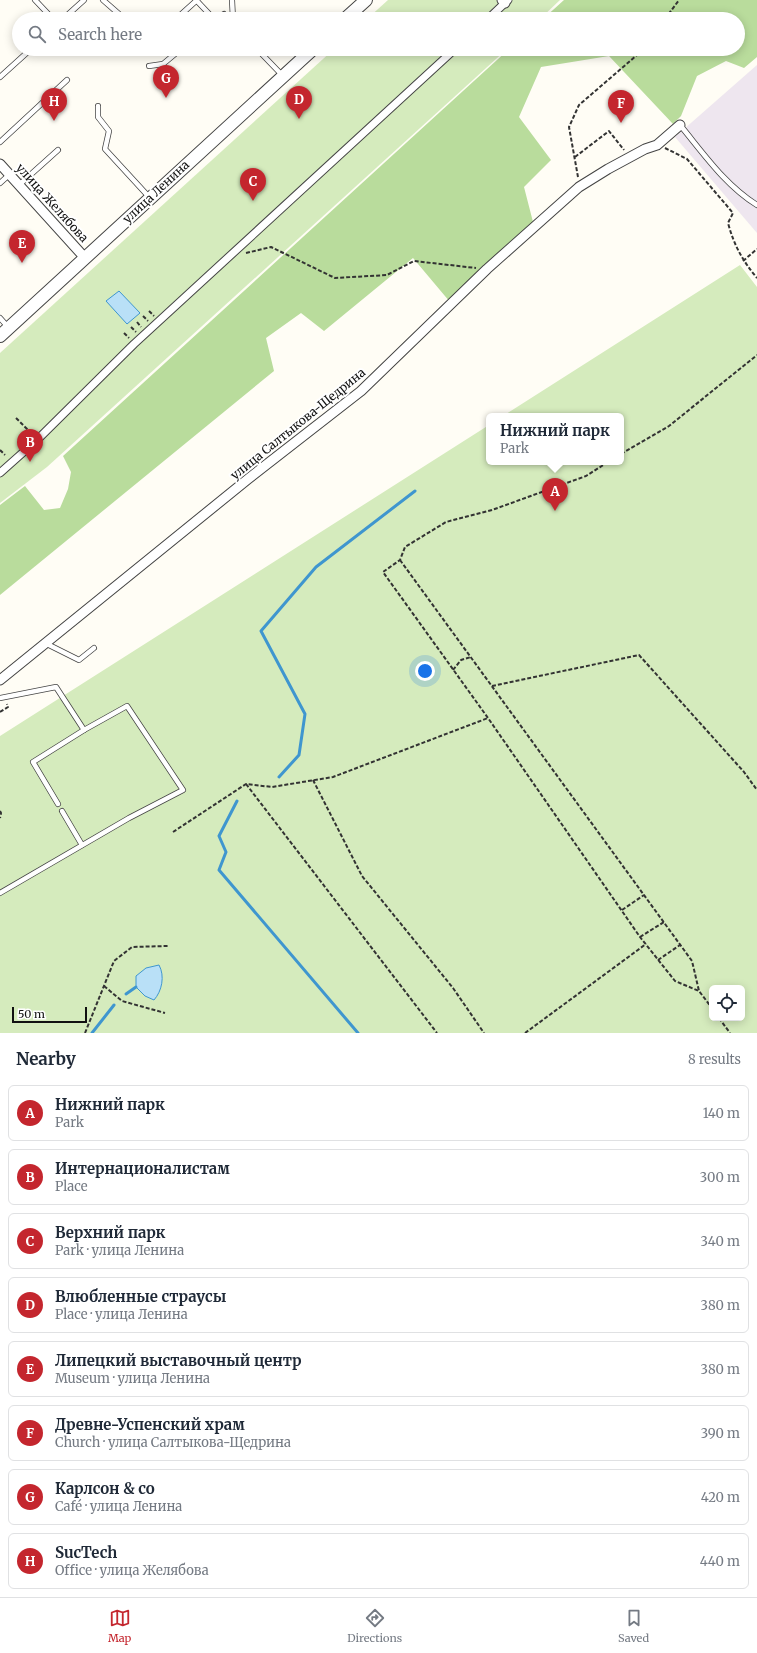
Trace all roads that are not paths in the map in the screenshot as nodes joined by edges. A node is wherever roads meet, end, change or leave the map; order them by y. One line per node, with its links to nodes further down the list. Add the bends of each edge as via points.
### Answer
1 (35, 0): 8 (lane)
2 (84, 0): 9 (lane)
3 (103, 0): 10 (lane)
4 (197, 0): 11 (lane); 12 (lane)
5 (232, 0): 13 (lane)
6 (366, 0): 14 (street)
7 (505, 1): 15 (street)
8 (46, 12)
9 (71, 12)
10 (117, 12)
11 (184, 12)
12 (208, 12)
13 (233, 12)
14 (353, 12)
15 (495, 12)
16 (23, 56): 22 (lane)
17 (173, 56): 21 (lane, via 163,64)
18 (264, 56): 23 (lane)
19 (306, 56): 23 (street, улица Ленина)
20 (447, 56): 38 (street, via 134,344)
21 (149, 66)
22 (0, 77)
23 (283, 77): 33 (street, улица Ленина)
24 (67, 80): 27 (lane)
25 (98, 106): 33 (lane, via 98,117 109,131 104,149)
26 (680, 125): 34 (lane, via 719,173 741,195); 39 (street, улица Салтыкова-Щедрина, via 657,145 624,160 580,186 487,269 361,391)
27 (0, 142)
28 (58, 150): 32 (lane)
29 (0, 164): 30 (street, улица Желябова)
30 (10, 174): 31 (lane); 32 (street, улица Желябова)
31 (0, 183)
32 (19, 185): 35 (street, улица Желябова)
33 (150, 198): 35 (street, улица Ленина)
34 (757, 205)
35 (85, 258): 37 (street, улица Ленина)
36 (0, 318): 37 (lane)
37 (4, 332)
38 (0, 473)
39 (45, 643): 40 (lane, via 79,660); 41 (street, улица Салтыкова-Щедрина)
40 (94, 648)
41 (0, 680)
42 (2, 698): 43 (lane, via 56,687)
43 (84, 730): 44 (lane, via 33,762); 46 (lane, via 127,706 183,790)
44 (58, 804)
45 (62, 811): 46 (lane)
46 (82, 845): 47 (lane)
47 (0, 893)

